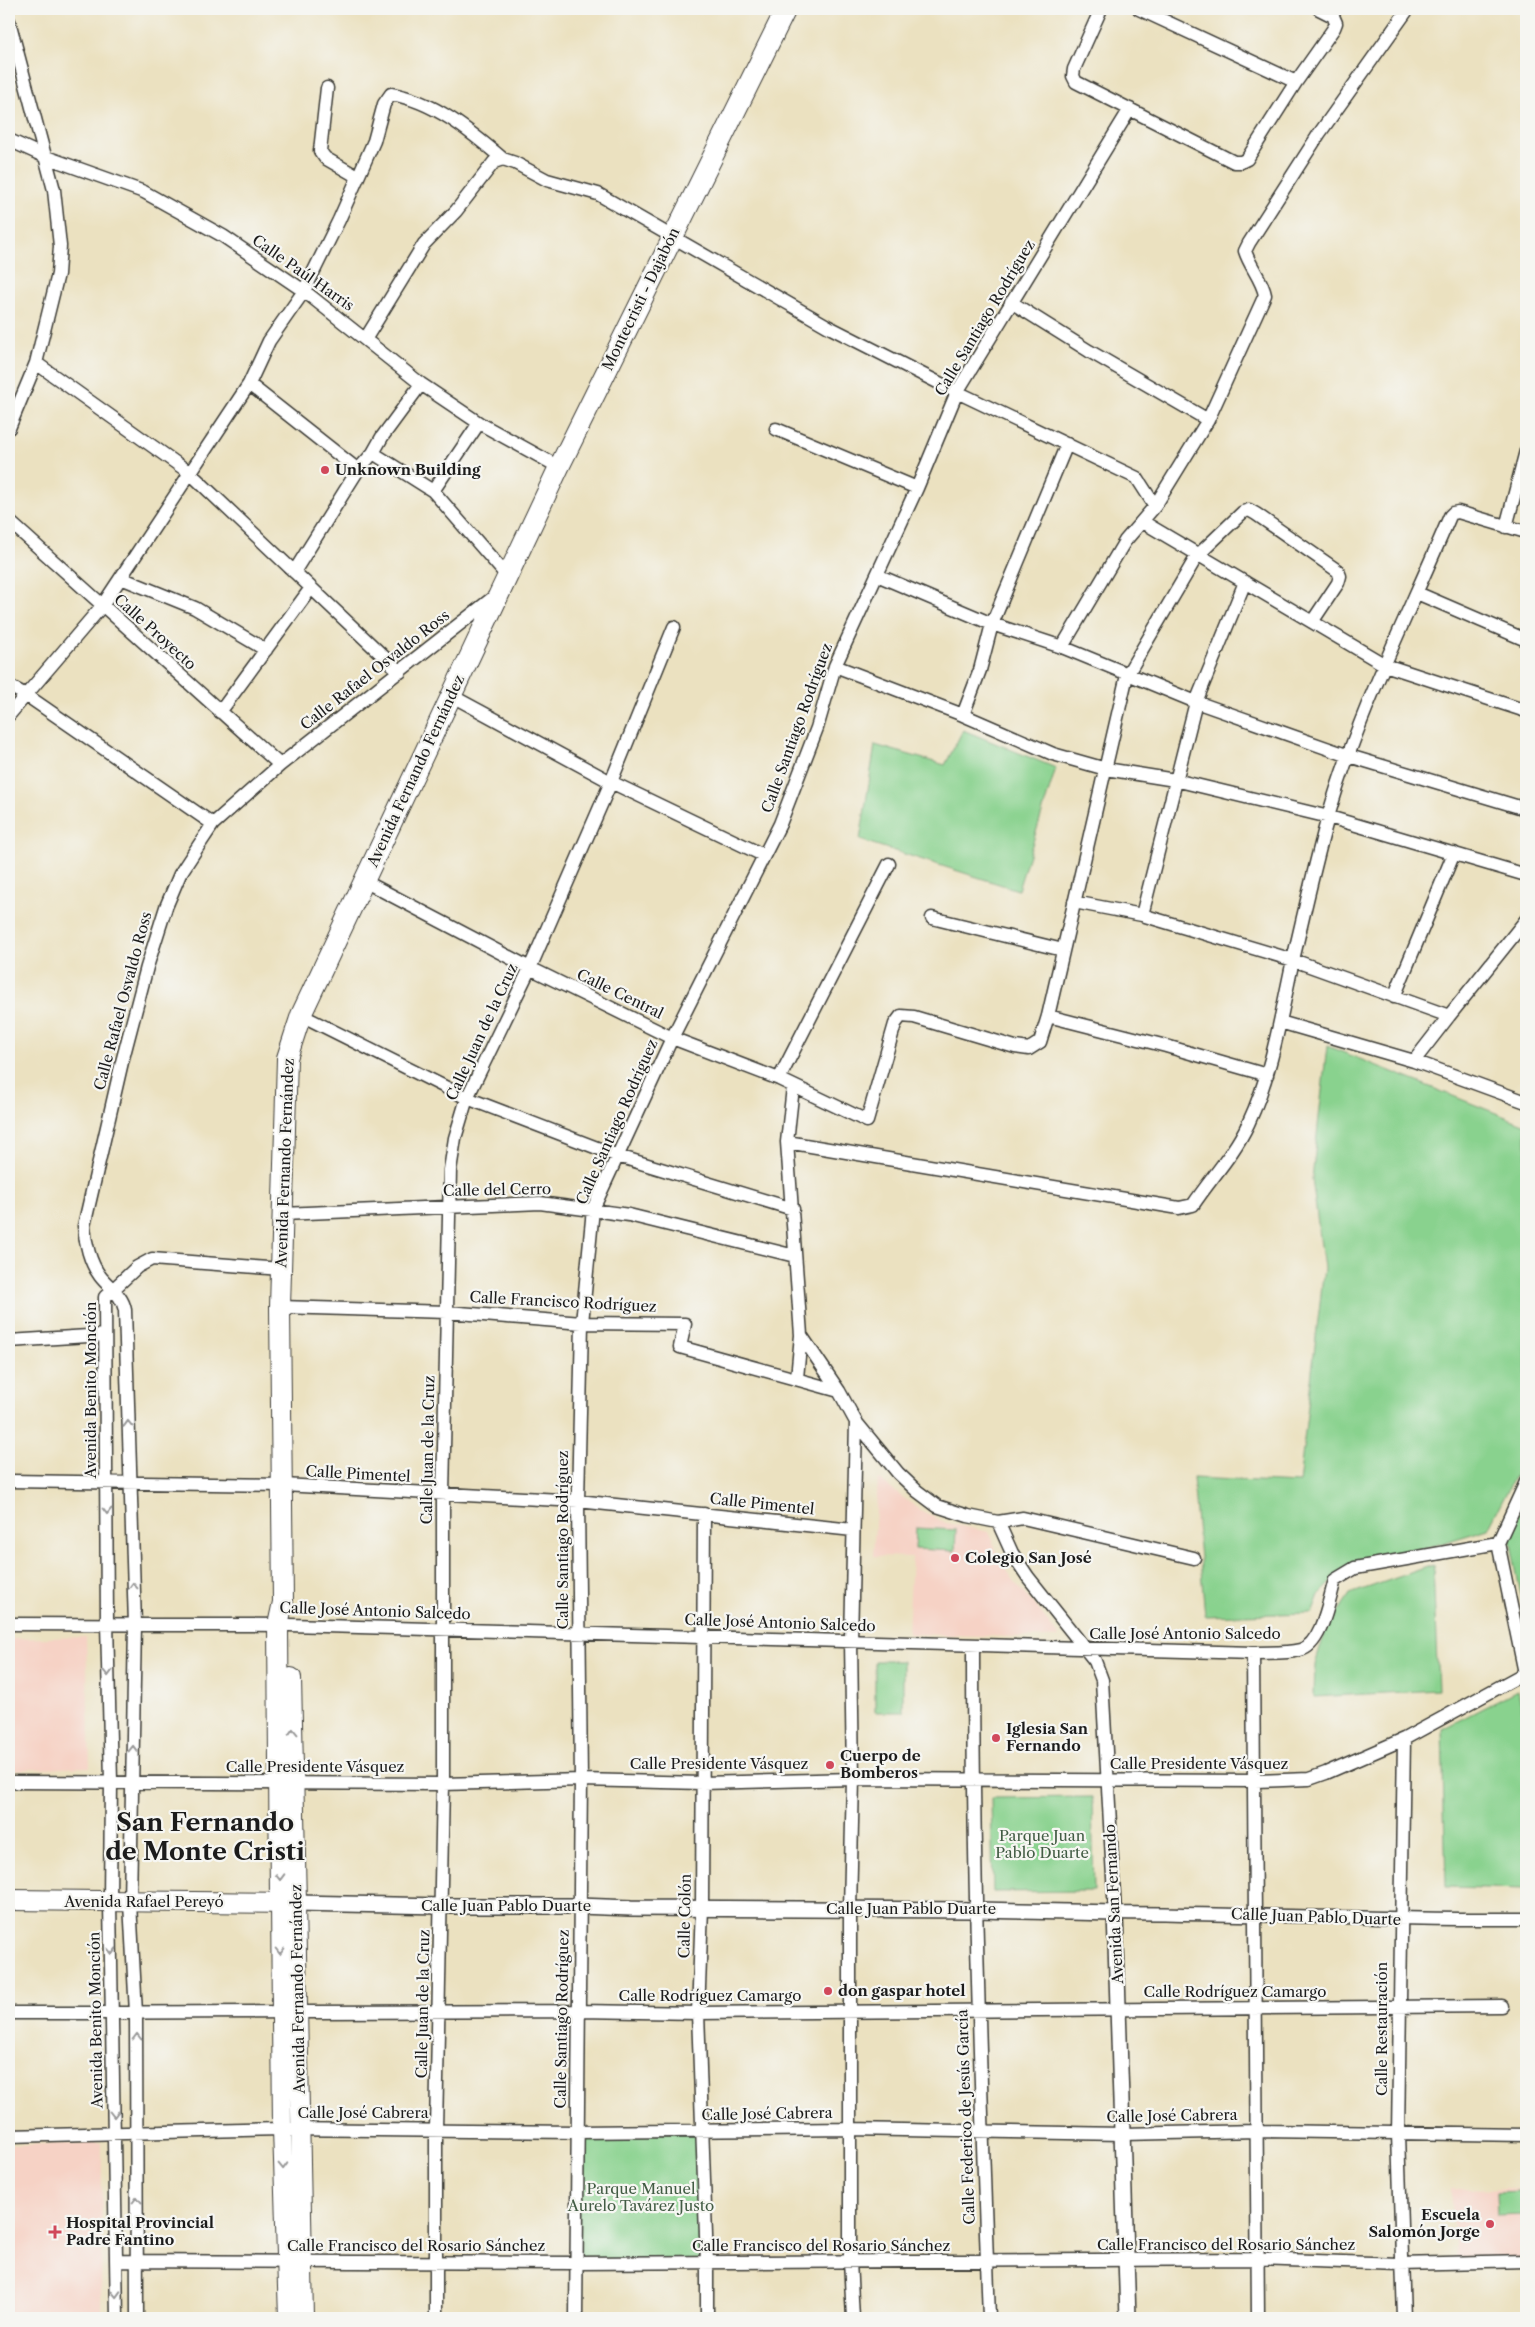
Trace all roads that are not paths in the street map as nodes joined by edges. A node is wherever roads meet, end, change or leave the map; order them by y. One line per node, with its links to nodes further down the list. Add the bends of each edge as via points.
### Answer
1 (786, 9): 14 (main road, Montecristi - Dajabón)
2 (1101, 9): 9 (street, via 1073,76 1076,82)
3 (1139, 9): 7 (street)
4 (1319, 9): 7 (street, via 1333,16 1336,23)
5 (1408, 9): 22 (street, via 1319,134 1249,243 1246,251 1248,260 1264,287 1265,295)
6 (9, 21): 11 (street)
7 (1296, 82): 9 (street, via 1247,159 1241,162 1234,162)
8 (327, 88): 13 (street, via 320,151 325,158)
9 (1130, 109): 16 (street, Calle Santiago Rodríguez)
10 (9, 140): 11 (street, Calle Paúl Harris)
11 (46, 157): 15 (street, Calle Paúl Harris, via 144,192 223,236); 18 (street, via 54,190 60,246 56,284)
12 (503, 159): 13 (street, via 440,112 404,96 391,94 384,104 374,140); 14 (street, via 547,180 598,194); 17 (street, via 494,162 456,211 424,244)
13 (358, 177): 15 (street)
14 (671, 237): 21 (street, via 829,327); 30 (main road, Montecristi - Dajabón)
15 (304, 291): 17 (street, Calle Paúl Harris); 19 (street, via 268,341)
16 (1012, 302): 21 (street, Calle Santiago Rodríguez); 22 (street)
17 (366, 338): 20 (street, Calle Paúl Harris)
18 (36, 363): 24 (street); 32 (street)
19 (249, 384): 31 (street); 32 (street)
20 (421, 384): 23 (street, Calle Paúl Harris); 28 (street)
21 (957, 392): 26 (street); 33 (street, Calle Santiago Rodríguez)
22 (1208, 420): 35 (street)
23 (480, 423): 30 (street, Calle Paúl Harris); 34 (street)
24 (9, 428)
25 (776, 429): 33 (street)
26 (1067, 444): 35 (street, via 1137,478); 50 (street)
27 (1526, 451): 29 (street)
28 (373, 453): 31 (street); 34 (street)
29 (1524, 465): 38 (street)
30 (559, 467): 45 (main road, Montecristi - Dajabón)
31 (358, 470): 41 (street)
32 (190, 474): 41 (street); 43 (street)
33 (917, 488): 42 (street, Calle Santiago Rodríguez)
34 (433, 491): 45 (street)
35 (1155, 506): 37 (street)
36 (9, 521): 48 (street, Calle Proyecto)
37 (1143, 522): 40 (street); 53 (street, via 1124,541)
38 (1506, 526): 39 (street); 47 (street, via 1453,512)
39 (1526, 532)
40 (1197, 556): 44 (street); 49 (street, via 1243,512 1249,510 1256,514 1338,571 1338,583); 58 (street)
41 (294, 572): 46 (street)
42 (877, 575): 50 (street); 56 (street, Calle Santiago Rodríguez)
43 (121, 578): 48 (street); 54 (street, via 194,608)
44 (1245, 582): 49 (street); 62 (street)
45 (505, 584): 57 (street, Calle Rafael Osvaldo Ross); 61 (main road, Avenida Fernando Fernández)
46 (311, 588): 54 (street); 57 (street)
47 (1417, 593): 52 (street); 55 (street)
48 (102, 606): 60 (street); 64 (street, Calle Proyecto)
49 (1312, 622): 55 (street)
50 (992, 624): 53 (street); 65 (street, via 980,670)
51 (674, 627): 71 (street, Calle Juan de la Cruz)
52 (1526, 640)
53 (1062, 647): 58 (street)
54 (266, 650): 64 (street)
55 (1385, 665): 63 (street); 67 (street)
56 (835, 666): 65 (street); 76 (street, Calle Santiago Rodríguez, via 800,775)
57 (400, 672): 68 (street, Calle Rafael Osvaldo Ross)
58 (1127, 675): 62 (street); 69 (street)
59 (9, 686): 60 (street)
60 (26, 695): 66 (street); 74 (street)
61 (452, 696): 71 (street); 79 (main road, Avenida Fernando Fernández)
62 (1196, 702): 67 (street); 70 (street)
63 (1526, 711)
64 (220, 712): 68 (street, Calle Proyecto)
65 (963, 715): 69 (street, via 1054,754)
66 (9, 716)
67 (1349, 756): 72 (street); 73 (street)
68 (280, 765): 74 (street, Calle Rafael Osvaldo Ross)
69 (1106, 769): 70 (street); 80 (street)
70 (1176, 780): 73 (street); 81 (street)
71 (611, 782): 76 (street); 86 (street, Calle Juan de la Cruz)
72 (1526, 809)
73 (1329, 816): 75 (street); 85 (street)
74 (213, 824): 107 (street, Calle Rafael Osvaldo Ross, via 180,874 166,907 122,1062 84,1226 86,1245 98,1274)
75 (1454, 853): 78 (street); 87 (street)
76 (763, 855): 92 (street, Calle Santiago Rodríguez)
77 (889, 864): 95 (street)
78 (1526, 875)
79 (364, 881): 86 (street, Calle Central); 88 (main road, Avenida Fernando Fernández)
80 (1074, 902): 81 (street); 84 (street)
81 (1142, 915): 85 (street)
82 (932, 918): 84 (street)
83 (1526, 920): 90 (street)
84 (1063, 950): 89 (street)
85 (1293, 960): 87 (street); 91 (street)
86 (530, 968): 92 (street, Calle Central); 97 (street, Calle Juan de la Cruz)
87 (1394, 997): 90 (street)
88 (301, 1015): 97 (street); 104 (main road, Avenida Fernando Fernández, via 287,1058)
89 (1048, 1016): 94 (street); 96 (street, Calle Central, via 1040,1042 1029,1049 914,1017 900,1016 867,1121)
90 (1449, 1016): 93 (street)
91 (1280, 1022): 93 (street); 94 (street)
92 (672, 1038): 95 (street, Calle Central); 100 (street, Calle Santiago Rodríguez)
93 (1414, 1061): 98 (street)
94 (1267, 1074): 99 (street, via 1238,1143 1192,1205 1179,1208)
95 (778, 1079): 96 (street, Calle Central)
96 (793, 1087): 99 (street)
97 (467, 1098): 100 (street); 101 (street, Calle Juan de la Cruz, via 450,1170)
98 (1526, 1102)
99 (787, 1142): 103 (street)
100 (618, 1156): 102 (street, Calle Santiago Rodríguez); 103 (street)
101 (449, 1207): 102 (street, Calle del Cerro, via 540,1203); 104 (street, Calle del Cerro); 109 (street, Calle Juan de la Cruz)
102 (593, 1209): 105 (street, Calle del Cerro); 110 (street, Calle Santiago Rodríguez)
103 (793, 1209): 105 (street)
104 (283, 1214): 106 (main road, Avenida Fernando Fernández)
105 (795, 1256): 111 (street)
106 (281, 1269): 107 (street, via 152,1259 136,1267); 108 (main road, Avenida Fernando Fernández)
107 (111, 1289): 112 (street, Avenida Benito Monción, via 105,1298); 121 (street, Avenida Benito Monción, one-way to 107, via 125,1310 122,1297)
108 (280, 1308): 109 (street, Calle Francisco Rodríguez); 123 (main road, Avenida Fernando Fernández)
109 (447, 1312): 110 (street, Calle Francisco Rodríguez); 124 (street, Calle Juan de la Cruz)
110 (582, 1322): 115 (street, Calle Francisco Rodríguez, via 685,1324 680,1347); 125 (street, Calle Santiago Rodríguez)
111 (801, 1334): 114 (street); 115 (street)
112 (104, 1336): 113 (street); 120 (street, Avenida Benito Monción)
113 (9, 1341)
114 (824, 1368): 116 (street); 117 (street)
115 (797, 1378): 116 (street, Calle Francisco Rodríguez)
116 (810, 1382): 117 (street, Calle Francisco Rodríguez)
117 (839, 1391): 118 (street)
118 (856, 1422): 127 (street, via 898,1473 937,1506); 128 (street)
119 (9, 1481): 120 (street, Calle Pimentel)
120 (107, 1482): 121 (street, Calle Pimentel); 131 (street, Avenida Benito Monción, one-way to 131)
121 (129, 1482): 123 (street, Calle Pimentel); 133 (street, Avenida Benito Monción, one-way to 121)
122 (1526, 1482): 129 (street)
123 (283, 1485): 124 (street, Calle Pimentel); 134 (main road, Avenida Fernando Fernández)
124 (444, 1495): 125 (street, Calle Pimentel); 135 (street, Calle Juan de la Cruz)
125 (578, 1500): 126 (street, Calle Pimentel); 136 (street, Calle Santiago Rodríguez)
126 (704, 1514): 128 (street, Calle Pimentel); 137 (street, Calle Colón)
127 (998, 1522): 130 (street, via 1023,1518); 140 (street, Avenida San Fernando, via 1012,1553)
128 (854, 1530): 138 (street)
129 (1498, 1543): 141 (street, Calle José Antonio Salcedo, via 1354,1568 1335,1580 1322,1626 1312,1644 1301,1650); 142 (street)
130 (1194, 1558)
131 (107, 1623): 132 (street, Calle José Antonio Salcedo); 133 (street, Calle José Antonio Salcedo); 147 (street, Avenida Benito Monción, one-way to 147)
132 (9, 1624)
133 (135, 1624): 134 (street, Calle José Antonio Salcedo); 151 (street, Avenida Benito Monción, one-way to 133)
134 (284, 1625): 135 (street, Calle José Antonio Salcedo); 152 (main road, Avenida Fernando Fernández)
135 (444, 1630): 136 (street, Calle José Antonio Salcedo); 154 (street, Calle Juan de la Cruz)
136 (578, 1632): 137 (street, Calle José Antonio Salcedo); 145 (street, Calle Santiago Rodríguez)
137 (704, 1637): 138 (street, Calle José Antonio Salcedo); 153 (street, Calle Colón)
138 (851, 1641): 139 (street, Calle José Antonio Salcedo); 144 (street)
139 (973, 1646): 140 (street, Calle José Antonio Salcedo); 146 (street, Calle Federico de Jesús García)
140 (1084, 1650): 141 (street, Calle José Antonio Salcedo); 148 (street, Avenida San Fernando, via 1095,1661 1102,1680)
141 (1254, 1654): 149 (street)
142 (1526, 1676): 143 (street, Calle Presidente Vásquez)
143 (1404, 1739): 149 (street, Calle Presidente Vásquez, via 1309,1779); 167 (street, Calle Restauración)
144 (853, 1778): 146 (street, Calle Presidente Vásquez); 153 (street, Calle Presidente Vásquez); 162 (street)
145 (581, 1780): 153 (street, Calle Presidente Vásquez); 154 (street, Calle Presidente Vásquez); 160 (street, Calle Santiago Rodríguez)
146 (973, 1780): 148 (street, Calle Presidente Vásquez); 163 (street, Calle Federico de Jesús García)
147 (111, 1781): 150 (street, Calle Presidente Vásquez); 151 (street, Calle Presidente Vásquez); 158 (street, Avenida Benito Monción)
148 (1106, 1781): 149 (street, Calle Presidente Vásquez); 164 (street, Avenida San Fernando)
149 (1254, 1781): 165 (street)
150 (9, 1782)
151 (133, 1782): 152 (street, Calle Presidente Vásquez); 156 (street, Avenida Benito Monción)
152 (286, 1783): 154 (street, Calle Presidente Vásquez); 157 (main road, Avenida Fernando Fernández)
153 (702, 1783): 161 (street, Calle Colón)
154 (443, 1784): 159 (street, Calle Juan de la Cruz)
155 (9, 1900): 158 (main road, Avenida Rafael Pereyó)
156 (130, 1902): 157 (main road, Avenida Rafael Pereyó); 158 (main road, Avenida Rafael Pereyó); 178 (street, Avenida Benito Monción)
157 (288, 1902): 159 (street, Calle Juan Pablo Duarte); 179 (main road, Avenida Fernando Fernández)
158 (110, 1903): 177 (street, Avenida Benito Monción, one-way to 177)
159 (442, 1906): 160 (street, Calle Juan Pablo Duarte); 173 (street, Calle Juan de la Cruz)
160 (579, 1906): 161 (street, Calle Juan Pablo Duarte); 174 (street, Calle Santiago Rodríguez)
161 (702, 1908): 162 (street, Calle Juan Pablo Duarte); 180 (street, Calle Colón)
162 (850, 1909): 163 (street, Calle Juan Pablo Duarte); 175 (street)
163 (976, 1910): 164 (street, Calle Juan Pablo Duarte); 172 (street, Calle Federico de Jesús García)
164 (1115, 1913): 165 (street, Calle Juan Pablo Duarte); 170 (street, Avenida San Fernando)
165 (1255, 1914): 167 (street, Calle Juan Pablo Duarte); 171 (street)
166 (1526, 1919): 167 (street, Calle Juan Pablo Duarte)
167 (1400, 1920): 169 (street, Calle Restauración)
168 (1502, 2006): 169 (street, Calle Rodríguez Camargo)
169 (1398, 2007): 171 (street, Calle Rodríguez Camargo); 192 (street, Calle Restauración)
170 (1120, 2009): 171 (street, Calle Rodríguez Camargo); 172 (street, Calle Rodríguez Camargo); 191 (street, Avenida San Fernando)
171 (1256, 2009): 186 (street)
172 (979, 2010): 175 (street, Calle Rodríguez Camargo); 188 (street, Calle Federico de Jesús García)
173 (438, 2011): 174 (street, Calle Rodríguez Camargo); 179 (street, Calle Rodríguez Camargo); 184 (street, Calle Juan de la Cruz)
174 (580, 2011): 180 (street, Calle Rodríguez Camargo); 187 (street, Calle Santiago Rodríguez)
175 (850, 2012): 180 (street, Calle Rodríguez Camargo); 183 (street)
176 (9, 2013): 177 (street, Calle Rodríguez Camargo)
177 (114, 2013): 178 (street, Calle Rodríguez Camargo); 190 (street, Avenida Benito Monción, one-way to 190)
178 (136, 2013): 179 (street, Calle Rodríguez Camargo); 189 (street, Avenida Benito Monción, one-way to 178)
179 (289, 2013): 181 (main road, Avenida Fernando Fernández); 182 (main road, Avenida Fernando Fernández)
180 (698, 2013): 185 (street, Calle Colón)
181 (282, 2129): 182 (street, Calle José Cabrera); 189 (street, Calle José Cabrera); 198 (main road, Avenida Fernando Fernández, one-way to 198)
182 (301, 2129): 184 (street, Calle José Cabrera); 198 (main road, Avenida Fernando Fernández)
183 (850, 2129): 185 (street, Calle José Cabrera); 188 (street, Calle José Cabrera); 199 (street)
184 (436, 2130): 187 (street, Calle José Cabrera); 203 (street, Calle Juan de la Cruz)
185 (701, 2131): 187 (street, Calle José Cabrera); 205 (street, Calle Colón)
186 (1257, 2131): 191 (street, Calle José Cabrera); 192 (street, Calle José Cabrera); 195 (street)
187 (577, 2132): 204 (street, Calle Santiago Rodríguez)
188 (981, 2132): 191 (street, Calle José Cabrera); 202 (street, Calle Federico de Jesús García)
189 (137, 2133): 190 (street, Calle José Cabrera); 201 (street, Avenida Benito Monción, one-way to 189)
190 (114, 2134): 194 (street, Calle José Cabrera); 197 (street, Avenida Benito Monción)
191 (1122, 2134): 196 (street, Avenida San Fernando)
192 (1398, 2134): 193 (street, Calle José Cabrera); 206 (street, Calle Restauración)
193 (1526, 2135)
194 (9, 2136)
195 (1256, 2258): 196 (street, Calle Francisco del Rosario Sánchez); 206 (street, Calle Francisco del Rosario Sánchez); 217 (street)
196 (1126, 2260): 202 (street, Calle Francisco del Rosario Sánchez); 216 (street, Avenida San Fernando)
197 (116, 2261): 201 (street, Calle Francisco del Rosario Sánchez); 207 (street, Avenida Benito Monción, one-way to 207)
198 (295, 2261): 201 (street, Calle Francisco del Rosario Sánchez); 203 (street, Calle Francisco del Rosario Sánchez); 209 (main road, Avenida Fernando Fernández); 210 (main road, Avenida Fernando Fernández)
199 (850, 2261): 202 (street, Calle Francisco del Rosario Sánchez); 205 (street, Calle Francisco del Rosario Sánchez); 214 (street)
200 (1526, 2261): 206 (street, Calle Francisco del Rosario Sánchez)
201 (137, 2262): 208 (street, Avenida Benito Monción)
202 (987, 2262): 215 (street, Calle Federico de Jesús García)
203 (437, 2263): 204 (street, Calle Francisco del Rosario Sánchez); 211 (street, Calle Juan de la Cruz)
204 (577, 2263): 205 (street, Calle Francisco del Rosario Sánchez); 212 (street, Calle Santiago Rodríguez)
205 (707, 2263): 213 (street, Calle Colón)
206 (1400, 2264): 218 (street, Calle Restauración)
207 (117, 2318)
208 (137, 2318)
209 (288, 2318)
210 (304, 2318)
211 (436, 2318)
212 (576, 2318)
213 (706, 2318)
214 (853, 2318)
215 (989, 2318)
216 (1128, 2318)
217 (1258, 2318)
218 (1404, 2318)

